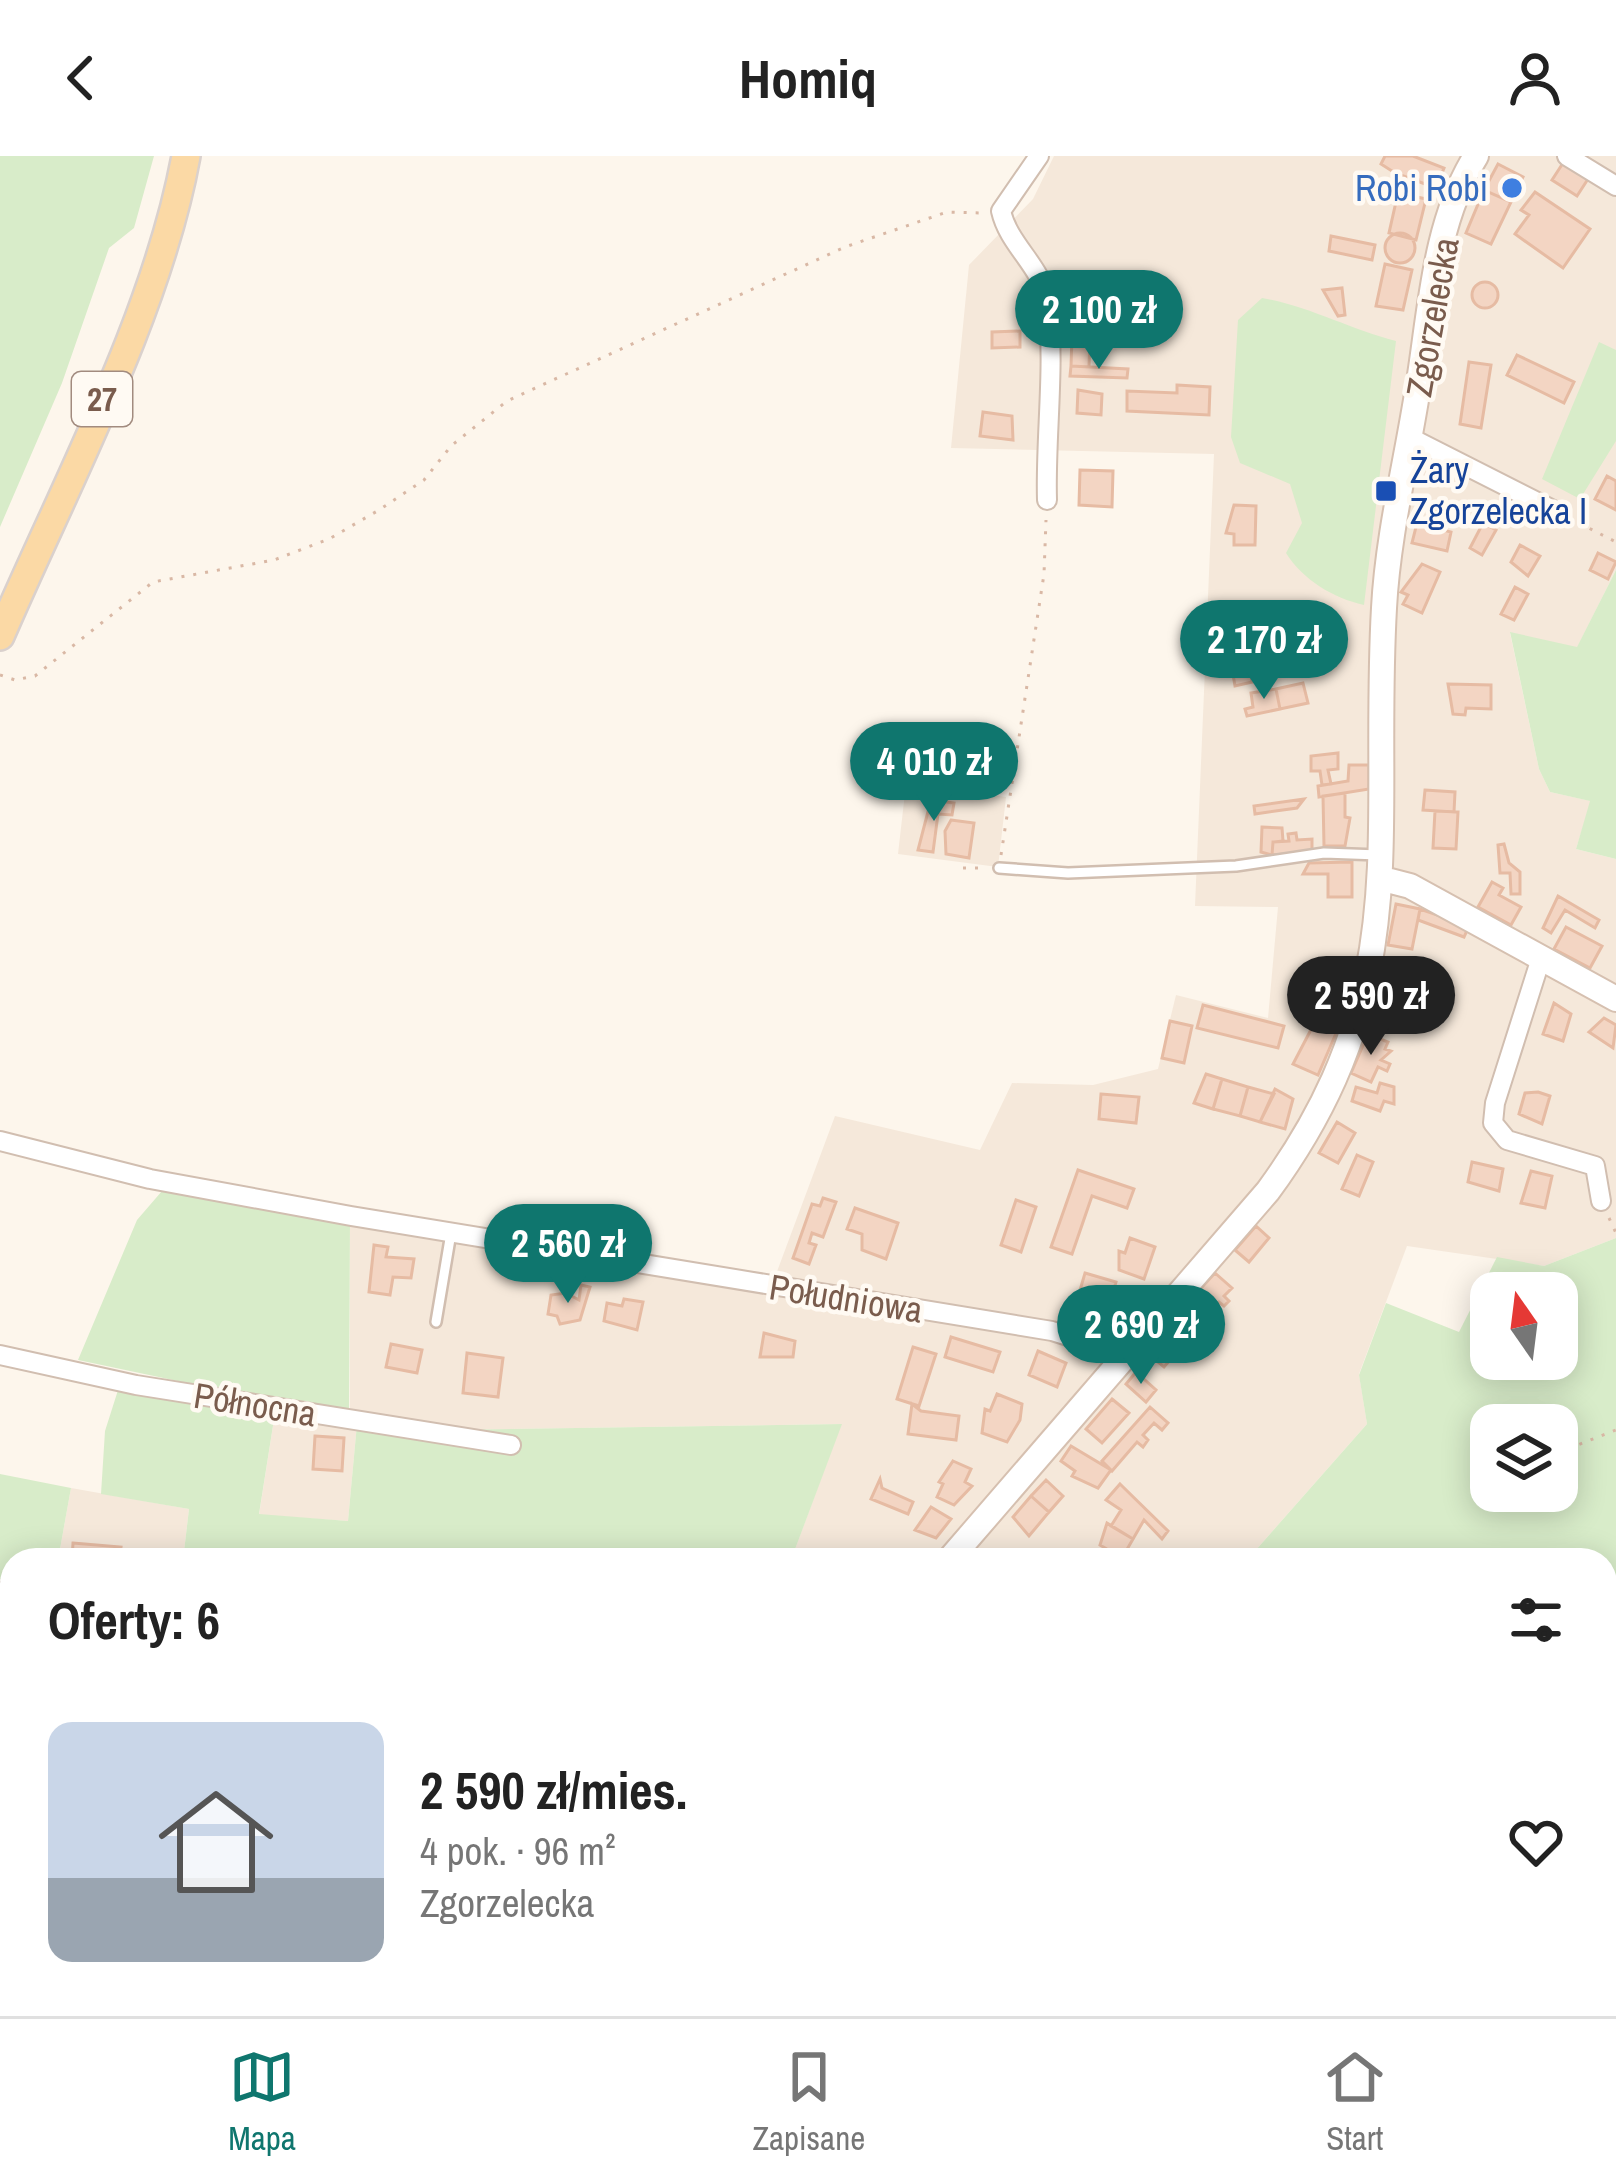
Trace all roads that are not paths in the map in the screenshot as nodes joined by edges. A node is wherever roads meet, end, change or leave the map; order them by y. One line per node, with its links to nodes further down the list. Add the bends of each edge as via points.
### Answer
1 (186, 156): 9 (main road, 27, via 140,311)
2 (1040, 156): 7 (street, via 1001,211 1007,237 1047,298)
3 (1476, 156): 6 (street, Zgorzelecka, via 1453,203 1438,264)
4 (1567, 156): 5 (street)
5 (1616, 186)
6 (1411, 438): 8 (street); 10 (street, Zgorzelecka, via 1384,603)
7 (1047, 500)
8 (1561, 514)
9 (0, 636)
10 (1384, 867): 11 (lane, via 1324,853 1236,866); 12 (street); 18 (street, Zgorzelecka, via 1354,1030 1299,1148)
11 (999, 868)
12 (1541, 958): 13 (street); 15 (street, via 1493,1124 1507,1141 1595,1166)
13 (1616, 999)
14 (0, 1141): 16 (street, Południowa, via 150,1179)
15 (1601, 1201)
16 (452, 1232): 17 (lane); 18 (street, Południowa, via 1052,1331)
17 (436, 1322)
18 (1125, 1354): 21 (street, Zgorzelecka)
19 (0, 1355): 20 (street, Północna)
20 (511, 1445)
21 (959, 1548)

